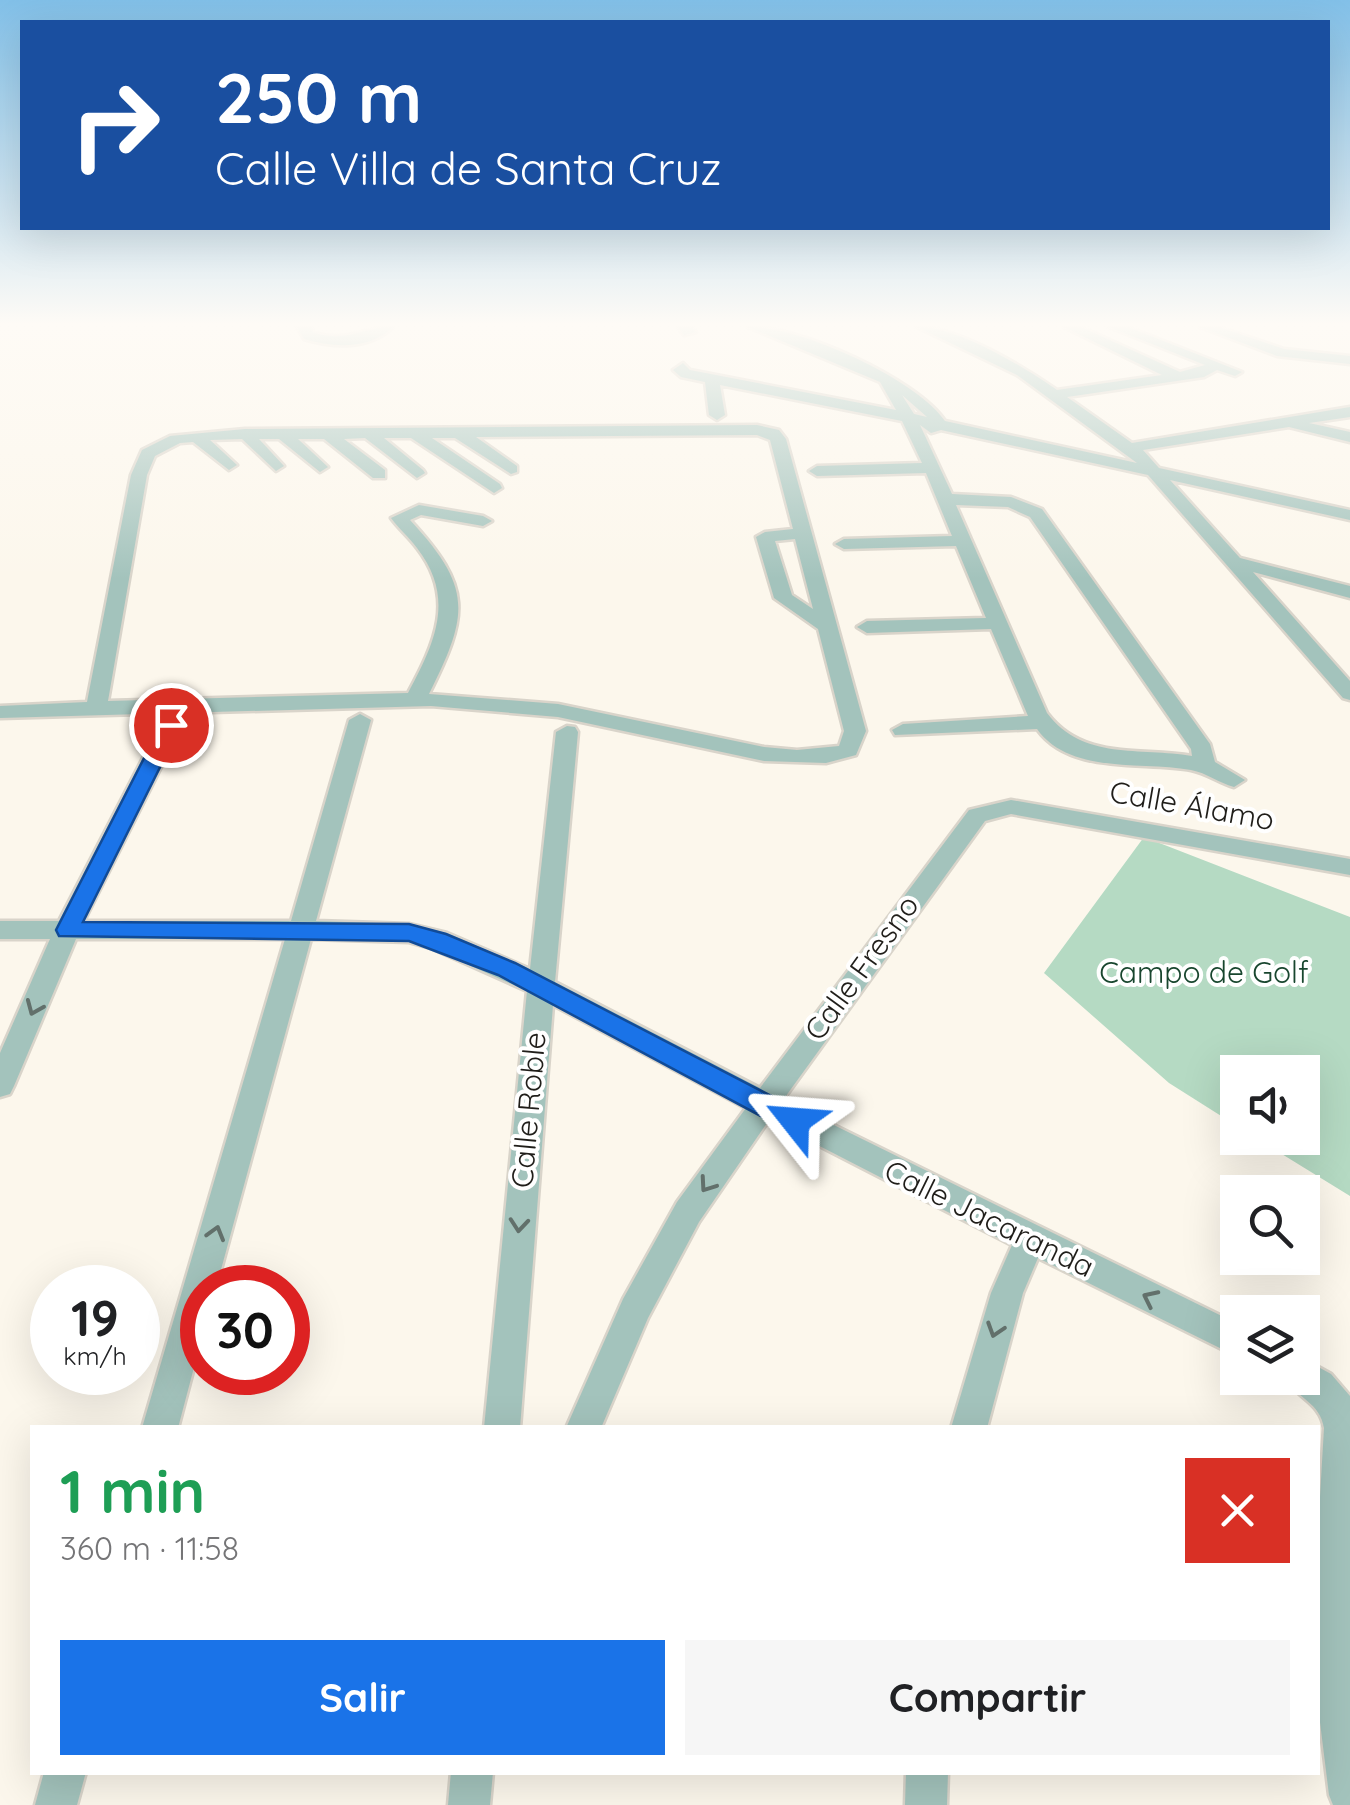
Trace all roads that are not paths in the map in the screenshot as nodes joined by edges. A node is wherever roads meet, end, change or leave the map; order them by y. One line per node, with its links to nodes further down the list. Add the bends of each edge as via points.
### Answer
1 (716, 411): 7 (street)
2 (888, 411): 9 (street)
3 (905, 411): 9 (street)
4 (932, 411): 8 (street)
5 (1080, 411): 21 (street)
6 (1350, 412): 10 (street)
7 (717, 416)
8 (938, 418): 9 (street); 21 (street); 28 (street)
9 (910, 419): 25 (street)
10 (1286, 423): 19 (street); 21 (street)
11 (498, 432): 12 (street); 20 (street); 36 (street, via 772,433)
12 (459, 433): 17 (street); 26 (street)
13 (245, 434): 14 (street); 18 (street); 23 (street)
14 (283, 434): 15 (street); 24 (street)
15 (328, 434): 16 (street); 29 (street)
16 (368, 434): 17 (street); 30 (street)
17 (416, 434): 31 (street)
18 (195, 436): 22 (street); 46 (street, via 144,458)
19 (1350, 437)
20 (525, 451)
21 (1134, 451): 28 (street); 33 (street)
22 (229, 465)
23 (276, 466)
24 (320, 467)
25 (932, 468): 27 (street); 32 (street)
26 (511, 469)
27 (816, 470)
28 (1154, 471): 34 (street); 39 (street)
29 (379, 474)
30 (417, 474)
31 (494, 488)
32 (944, 499): 37 (street); 53 (street, via 1011,502 1036,513 1202,750)
33 (1350, 499)
34 (1350, 515)
35 (483, 521): 45 (street, via 419,510 400,518 438,566 453,616)
36 (801, 533): 42 (street); 42 (street, via 765,537 783,598)
37 (962, 541): 38 (street); 41 (street)
38 (844, 544)
39 (1234, 562): 40 (street); 44 (street)
40 (1350, 592)
41 (1000, 624): 43 (street); 49 (street)
42 (824, 625): 45 (street, via 855,731 848,750 830,756 757,752 527,705)
43 (867, 627)
44 (1350, 694)
45 (417, 698): 46 (street)
46 (96, 708): 47 (street)
47 (0, 712)
48 (360, 720): 59 (street)
49 (1041, 722): 51 (street); 53 (street, via 1057,738 1084,749)
50 (171, 725): 58 (street)
51 (903, 730)
52 (567, 732): 60 (street, Calle Roble)
53 (1205, 766): 54 (street)
54 (1234, 780)
55 (1023, 809): 56 (street, Calle Álamo); 62 (street, Calle Fresno, via 988,809 970,823)
56 (1350, 867)
57 (0, 930): 58 (street, Calle Jacaranda)
58 (68, 930): 59 (street, Calle Jacaranda); 61 (street, one-way to 61)
59 (303, 930): 60 (street, Calle Jacaranda, via 409,932); 66 (street, one-way to 59)
60 (541, 988): 62 (street, Calle Jacaranda); 67 (street, Calle Roble, one-way to 67)
61 (0, 1086)
62 (764, 1105): 63 (street, Calle Jacaranda); 68 (street, Calle Fresno, one-way to 68, via 665,1252)
63 (1030, 1239): 64 (street, Calle Jacaranda, one-way to 63); 69 (street, one-way to 69, via 1007,1292)
64 (1220, 1333)
65 (1320, 1387): 70 (street, via 1338,1408 1344,1441 1333,1560)
66 (161, 1425)
67 (502, 1425)
68 (584, 1425)
69 (970, 1425)
70 (1342, 1683): 74 (street)
71 (64, 1775): 75 (street)
72 (472, 1775): 76 (street)
73 (927, 1775): 77 (street)
74 (1350, 1795)
75 (56, 1805)
76 (468, 1805)
77 (926, 1805)

